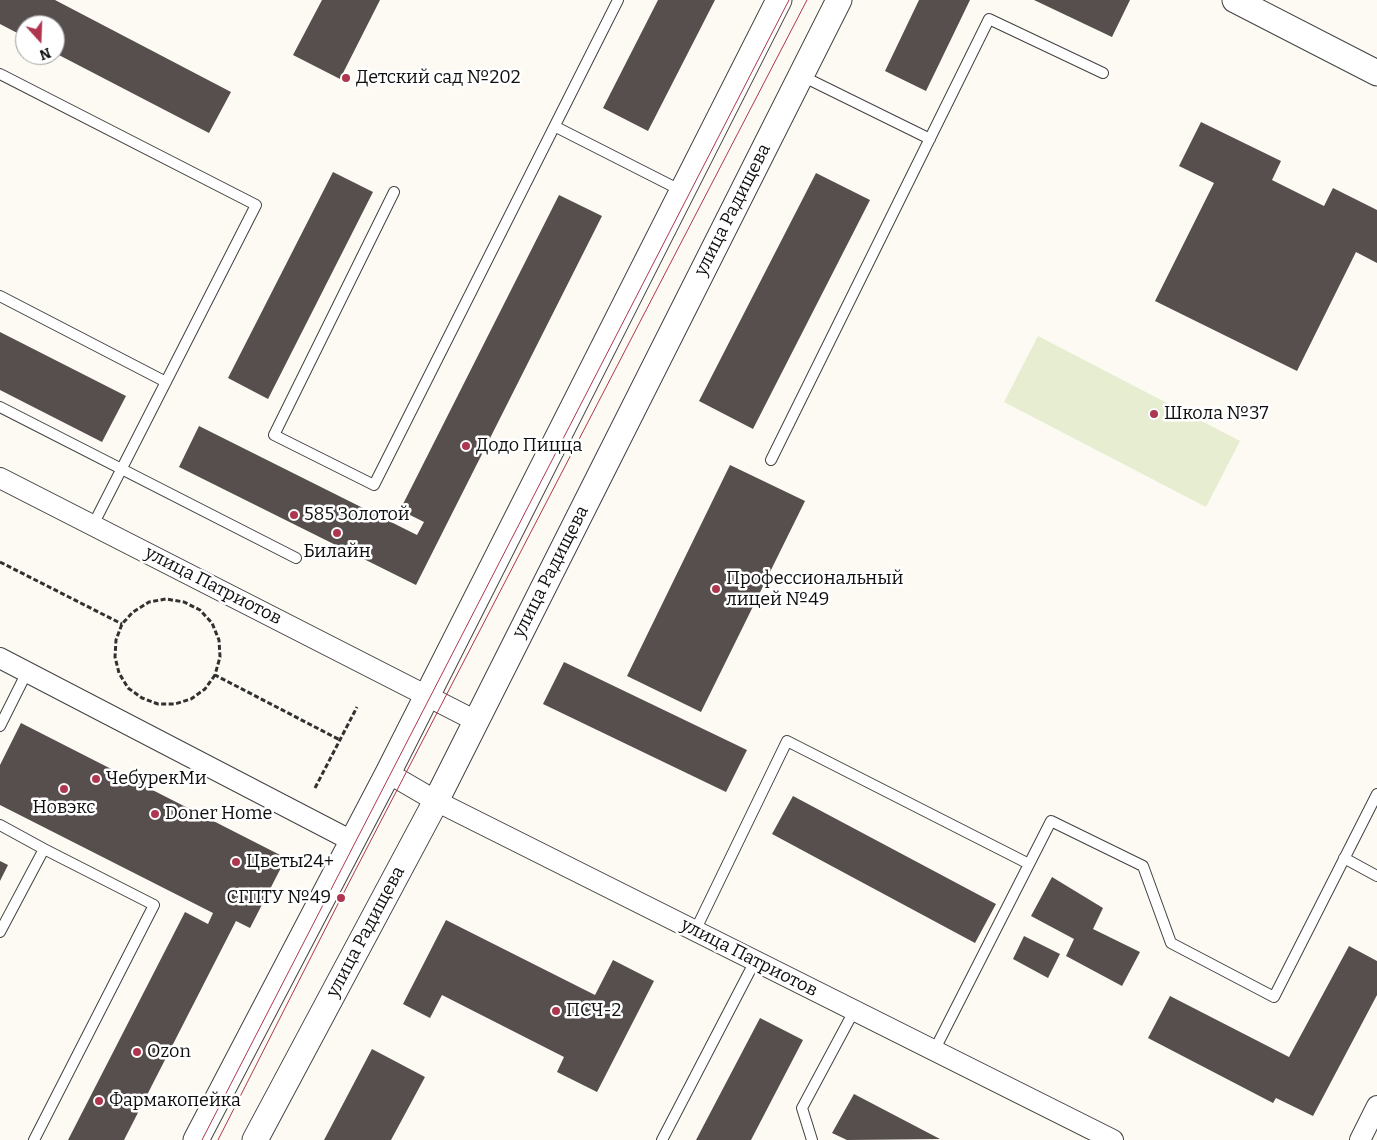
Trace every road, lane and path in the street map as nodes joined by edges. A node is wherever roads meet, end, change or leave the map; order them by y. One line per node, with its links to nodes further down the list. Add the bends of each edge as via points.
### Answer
1 (618, 0): 9 (lane)
2 (779, 0): 11 (street)
3 (839, 0): 8 (street, улица Радищева)
4 (1238, 1): 7 (street)
5 (1103, 73): 10 (lane, via 988,19)
6 (0, 74): 14 (lane, via 256,205)
7 (1377, 74)
8 (801, 76): 10 (lane); 28 (street, улица Радищева)
9 (556, 127): 11 (lane); 12 (lane, via 374,485 274,435)
10 (930, 139): 16 (lane)
11 (682, 191): 26 (street)
12 (394, 192)
13 (0, 296): 14 (lane)
14 (166, 382): 17 (lane)
15 (0, 407): 17 (lane)
16 (771, 460)
17 (122, 468): 19 (lane); 20 (lane)
18 (0, 478): 19 (street, улица Патриотов)
19 (93, 526): 26 (street, улица Патриотов)
20 (296, 558)
21 (0, 562): 22 (path)
22 (122, 624): 25 (path, via 149,602 166,599 184,602 200,610 212,623 219,640 220,657); 25 (path, via 116,640 117,665 128,688 142,698 158,704 175,704 191,699 205,689)
23 (0, 658): 24 (street)
24 (27, 672): 29 (lane); 36 (street)
25 (215, 675): 30 (path)
26 (426, 694): 28 (street, улица Патриотов); 31 (street)
27 (358, 707): 30 (path)
28 (476, 721): 34 (street, улица Радищева)
29 (0, 726)
30 (340, 740): 32 (path)
31 (388, 773): 34 (street, улица Патриотов); 36 (street)
32 (315, 788)
33 (1377, 794): 38 (lane)
34 (436, 801): 41 (street, улица Патриотов); 49 (street, улица Радищева)
35 (0, 825): 37 (lane)
36 (352, 841): 48 (street)
37 (44, 850): 42 (lane); 47 (lane, via 154,905)
38 (1344, 858): 39 (lane, via 1274,997 1171,943 1143,866 1050,822); 40 (lane)
39 (1029, 864): 41 (lane, via 787,741); 45 (lane)
40 (1377, 876)
41 (695, 931): 43 (street, улица Патриотов)
42 (0, 932)
43 (755, 961): 44 (street, улица Патриотов); 50 (lane)
44 (854, 1011): 45 (street, улица Патриотов); 51 (lane, via 802,1108)
45 (934, 1050): 52 (street, улица Патриотов)
46 (1377, 1106): 53 (street)
47 (34, 1140)
48 (196, 1140)
49 (256, 1140)
50 (662, 1140)
51 (812, 1140)
52 (1113, 1140)
53 (1360, 1140)

